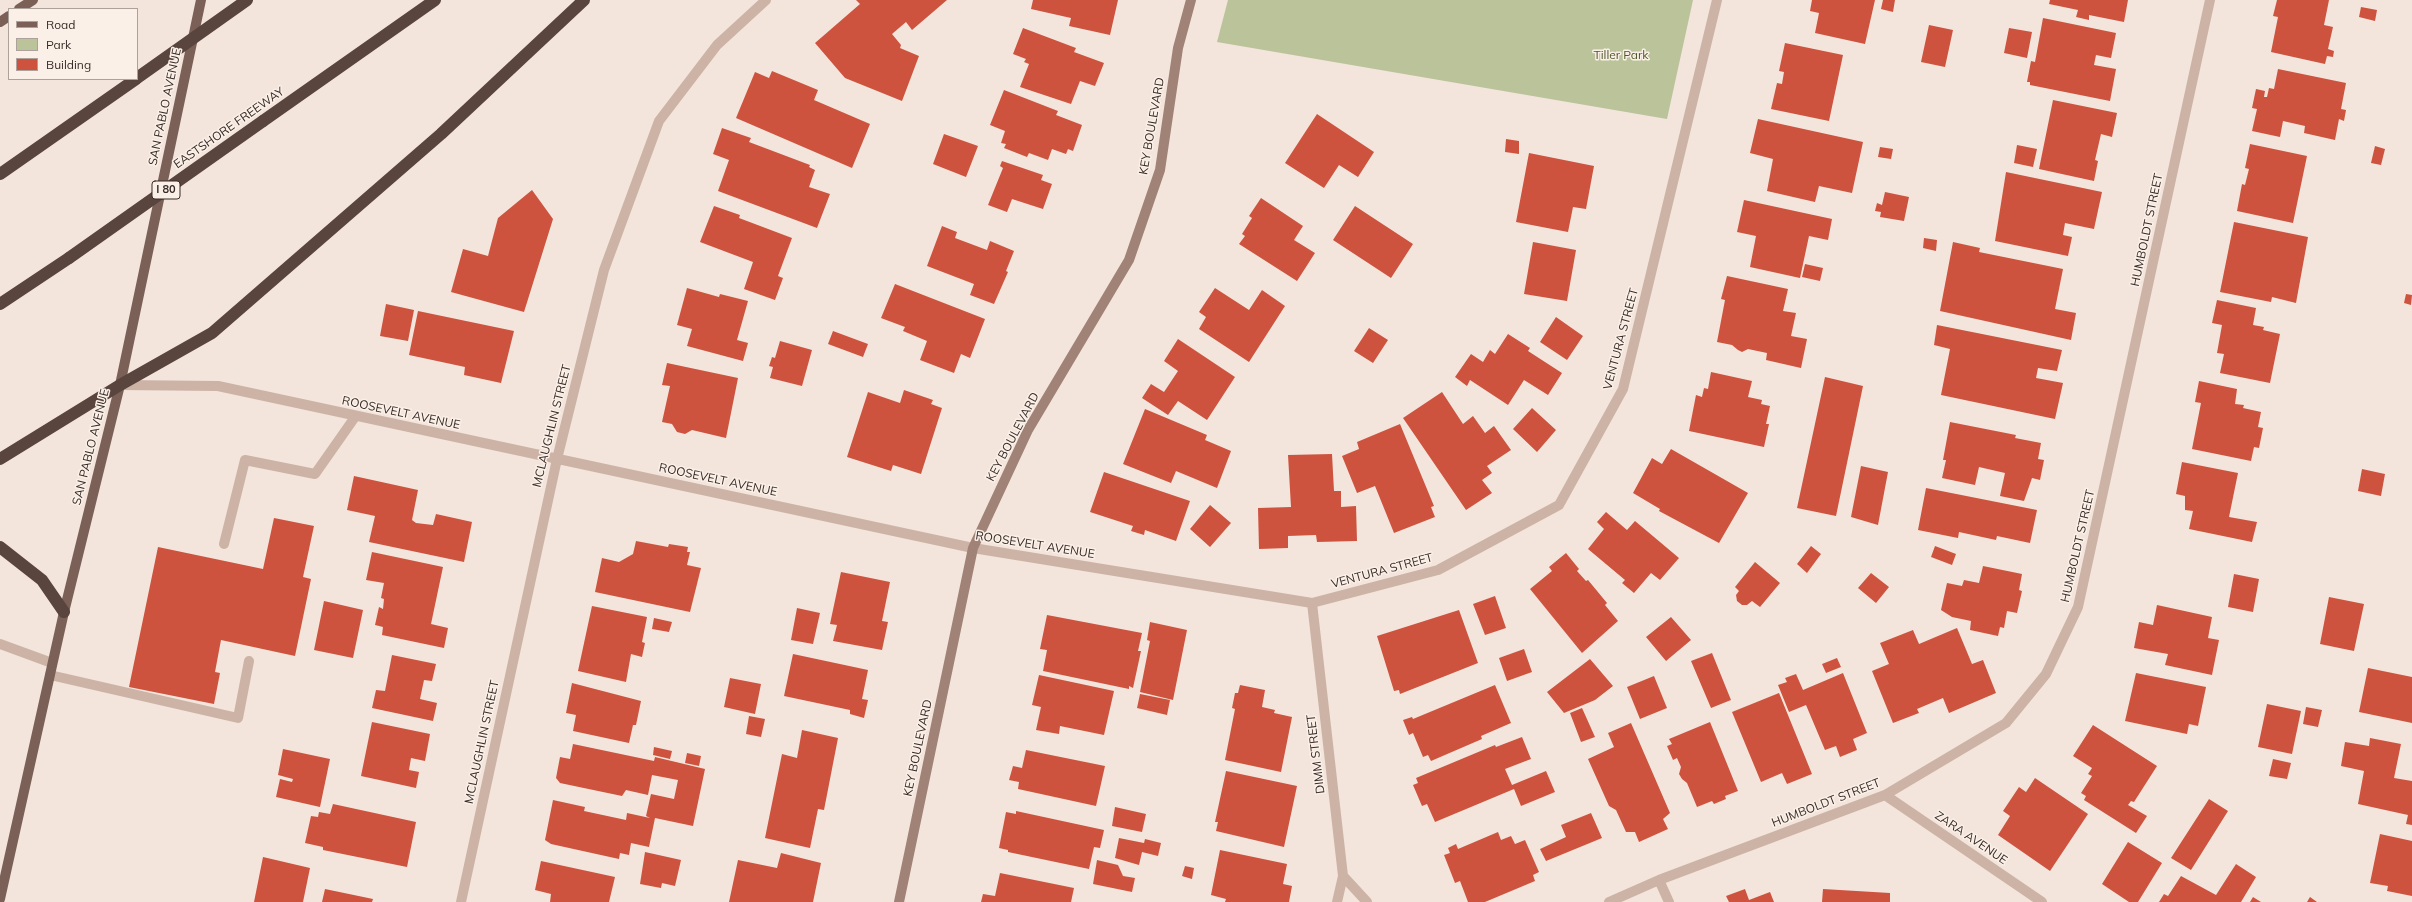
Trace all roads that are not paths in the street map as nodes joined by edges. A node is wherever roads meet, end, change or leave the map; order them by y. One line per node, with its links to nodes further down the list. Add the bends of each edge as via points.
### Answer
1 (33, 0): 10 (main road)
2 (201, 0): 15 (main road, SAN PABLO AVENUE)
3 (247, 0): 11 (highway, bridge)
4 (434, 0): 14 (highway, EASTSHORE FREEWAY / I 80, bridge)
5 (584, 0): 15 (highway, via 441,134 212,333)
6 (766, 0): 18 (street, MCLAUGHLIN STREET, via 717,45 659,121 604,270)
7 (1191, 0): 21 (street, KEY BOULEVARD, via 1178,48 1160,170 1129,260 1028,430)
8 (1717, 0): 22 (street, VENTURA STREET, via 1623,389 1559,505 1438,570)
9 (2210, 0): 28 (street, HUMBOLDT STREET, via 2078,607 2046,674 2006,723)
10 (21, 8)
11 (138, 78)
12 (135, 80): 13 (highway)
13 (0, 174)
14 (0, 304)
15 (120, 385): 16 (street, ROOSEVELT AVENUE, via 218,386); 17 (highway); 23 (main road, SAN PABLO AVENUE)
16 (355, 417): 18 (street, ROOSEVELT AVENUE); 19 (street, via 315,474 245,460)
17 (0, 459)
18 (557, 459): 21 (street, ROOSEVELT AVENUE); 32 (street, MCLAUGHLIN STREET)
19 (224, 544)
20 (0, 546): 23 (highway, via 42,580)
21 (973, 548): 22 (street, ROOSEVELT AVENUE); 33 (street, KEY BOULEVARD)
22 (1312, 603): 29 (street, DIMM STREET)
23 (64, 612): 26 (main road, SAN PABLO AVENUE)
24 (0, 644): 26 (street)
25 (249, 661): 27 (street, via 238,718)
26 (52, 663): 27 (main road, SAN PABLO AVENUE)
27 (50, 676): 31 (main road, SAN PABLO AVENUE)
28 (1885, 796): 30 (street, HUMBOLDT STREET); 38 (street, ZARA AVENUE)
29 (1343, 876): 34 (street, DIMM STREET); 35 (street)
30 (1659, 880): 36 (street, HUMBOLDT STREET); 37 (street)
31 (0, 899)
32 (462, 902)
33 (899, 902)
34 (1337, 902)
35 (1367, 902)
36 (1609, 902)
37 (1669, 902)
38 (2042, 902)

